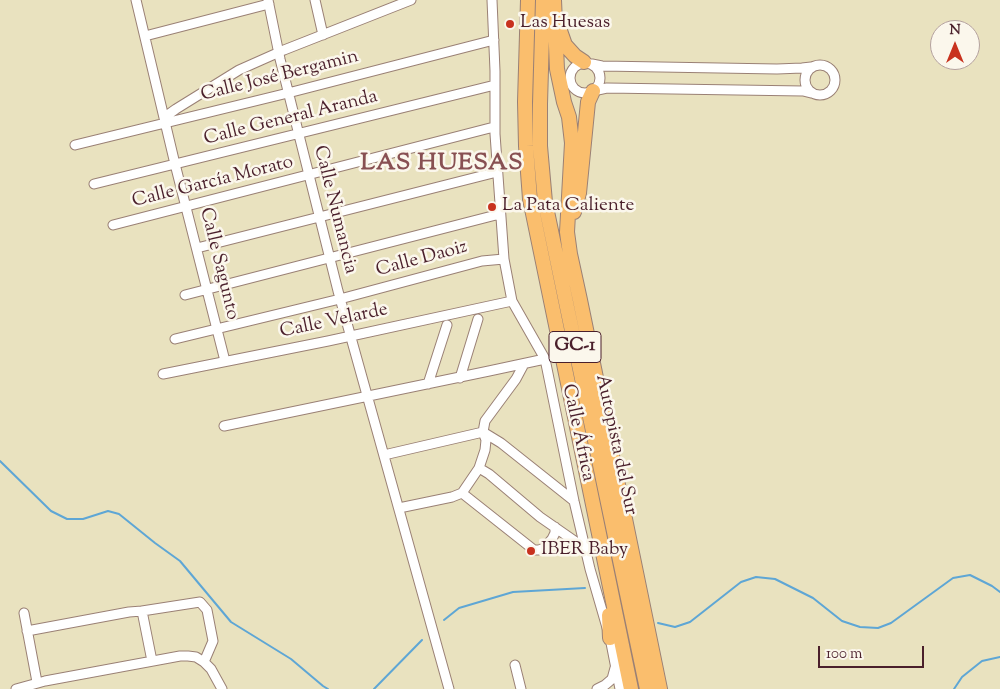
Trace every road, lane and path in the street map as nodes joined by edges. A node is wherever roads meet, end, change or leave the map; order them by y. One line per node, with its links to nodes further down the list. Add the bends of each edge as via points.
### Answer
1 (136, 0): 11 (street, Calle Sagunto)
2 (315, 0): 10 (street)
3 (410, 0): 9 (street)
4 (492, 0): 12 (street, Calle África)
5 (528, 0): 64 (highway, Autopista del Sur / GC-1, via 525,102 530,199)
6 (543, 0): 86 (highway, Autopista del Sur / GC-1, via 540,138 545,202)
7 (554, 0): 14 (highway, via 558,27 565,44 575,56); 37 (highway, via 556,69 569,117 572,143 567,232)
8 (268, 2): 11 (street); 13 (street, Calle Numancia)
9 (387, 4): 10 (street)
10 (323, 34): 13 (street)
11 (145, 36): 20 (street, Calle Sagunto)
12 (494, 40): 16 (street, Calle África); 18 (street, Calle José Bergamin)
13 (279, 52): 18 (street, Calle Numancia); 21 (street, via 239,70)
14 (588, 63): 15 (street, via 602,66 767,69); 17 (street, via 598,70 600,79); 17 (street, via 579,63 571,70 569,80 578,91)
15 (811, 67): 19 (street, via 804,80); 19 (street, via 826,66 835,78 833,88 826,94)
16 (495, 85): 25 (street, Calle África); 26 (street, Calle General Aranda)
17 (593, 91): 19 (street, via 607,88); 37 (highway, via 588,102)
18 (288, 93): 23 (street, Calle José Bergamin); 26 (street, Calle Numancia)
19 (811, 93)
20 (161, 103): 22 (street); 24 (street, Calle Sagunto)
21 (186, 103): 22 (street); 23 (street, via 183,113)
22 (176, 109): 24 (street)
23 (187, 118): 24 (street, Calle José Bergamin)
24 (166, 122): 27 (street, Calle José Bergamin); 28 (street, Calle Sagunto)
25 (495, 129): 29 (street, Calle África); 30 (street, Calle García Morato)
26 (298, 134): 28 (street, Calle General Aranda); 30 (street, Calle Numancia)
27 (75, 145)
28 (175, 164): 31 (street, Calle General Aranda); 32 (street, Calle Sagunto)
29 (497, 172): 33 (street); 34 (street, Calle África)
30 (309, 176): 32 (street, Calle García Morato); 33 (street, Calle Numancia)
31 (94, 184)
32 (186, 206): 35 (street, Calle García Morato); 36 (street, Calle Sagunto)
33 (319, 216): 36 (street); 38 (street, Calle Numancia)
34 (500, 216): 38 (street); 39 (street, Calle África)
35 (113, 225)
36 (197, 248): 40 (street, Calle Sagunto)
37 (570, 254): 87 (highway)
38 (330, 257): 40 (street); 42 (street, Calle Numancia)
39 (504, 259): 42 (street, Calle Daoiz, via 482,261); 43 (street, Calle África)
40 (207, 289): 41 (street); 46 (street, Calle Sagunto)
41 (185, 294)
42 (340, 299): 46 (street, Calle Daoiz); 47 (street, Calle Numancia)
43 (512, 301): 47 (street, Calle Velarde); 49 (street, Calle África)
44 (478, 319): 53 (street)
45 (447, 325): 54 (street)
46 (217, 329): 48 (street, Calle Daoiz); 50 (street, Calle Sagunto)
47 (350, 336): 50 (street, Calle Velarde); 55 (street, Calle Numancia)
48 (175, 339)
49 (545, 359): 51 (street); 61 (street, Calle África)
50 (225, 361): 52 (street, Calle Velarde)
51 (524, 364): 53 (street); 57 (street, via 485,420)
52 (163, 374)
53 (460, 378): 54 (street)
54 (428, 384): 55 (street)
55 (367, 397): 56 (street); 58 (street, Calle Numancia)
56 (224, 426)
57 (483, 432): 58 (street); 59 (street, via 485,450); 61 (street)
58 (384, 454): 62 (street, Calle Numancia)
59 (479, 468): 60 (street); 63 (street)
60 (462, 493): 62 (street); 66 (street, via 534,550 544,548)
61 (574, 501): 67 (street, Calle África)
62 (399, 508): 80 (street, Calle Numancia)
63 (555, 527): 65 (street); 66 (street)
64 (599, 536): 69 (highway); 85 (highway, Autopista del Sur / GC-1)
65 (568, 537): 66 (street); 67 (street)
66 (552, 539)
67 (586, 549): 72 (street, Calle África)
68 (142, 611): 71 (street); 73 (street); 74 (street, via 200,602 207,610 212,641)
69 (609, 612): 72 (highway); 84 (highway)
70 (24, 613): 71 (street)
71 (27, 631): 77 (street)
72 (610, 638): 76 (street, Calle África)
73 (152, 661): 74 (street, via 188,656); 77 (street)
74 (204, 662): 79 (street)
75 (514, 665): 81 (street)
76 (615, 667): 82 (street, via 612,679); 83 (street, Calle África)
77 (37, 682): 78 (street)
78 (16, 689)
79 (222, 689)
80 (449, 689)
81 (521, 689)
82 (597, 689)
83 (620, 689)
84 (624, 689)
85 (631, 689)
86 (647, 689)
87 (660, 689)

